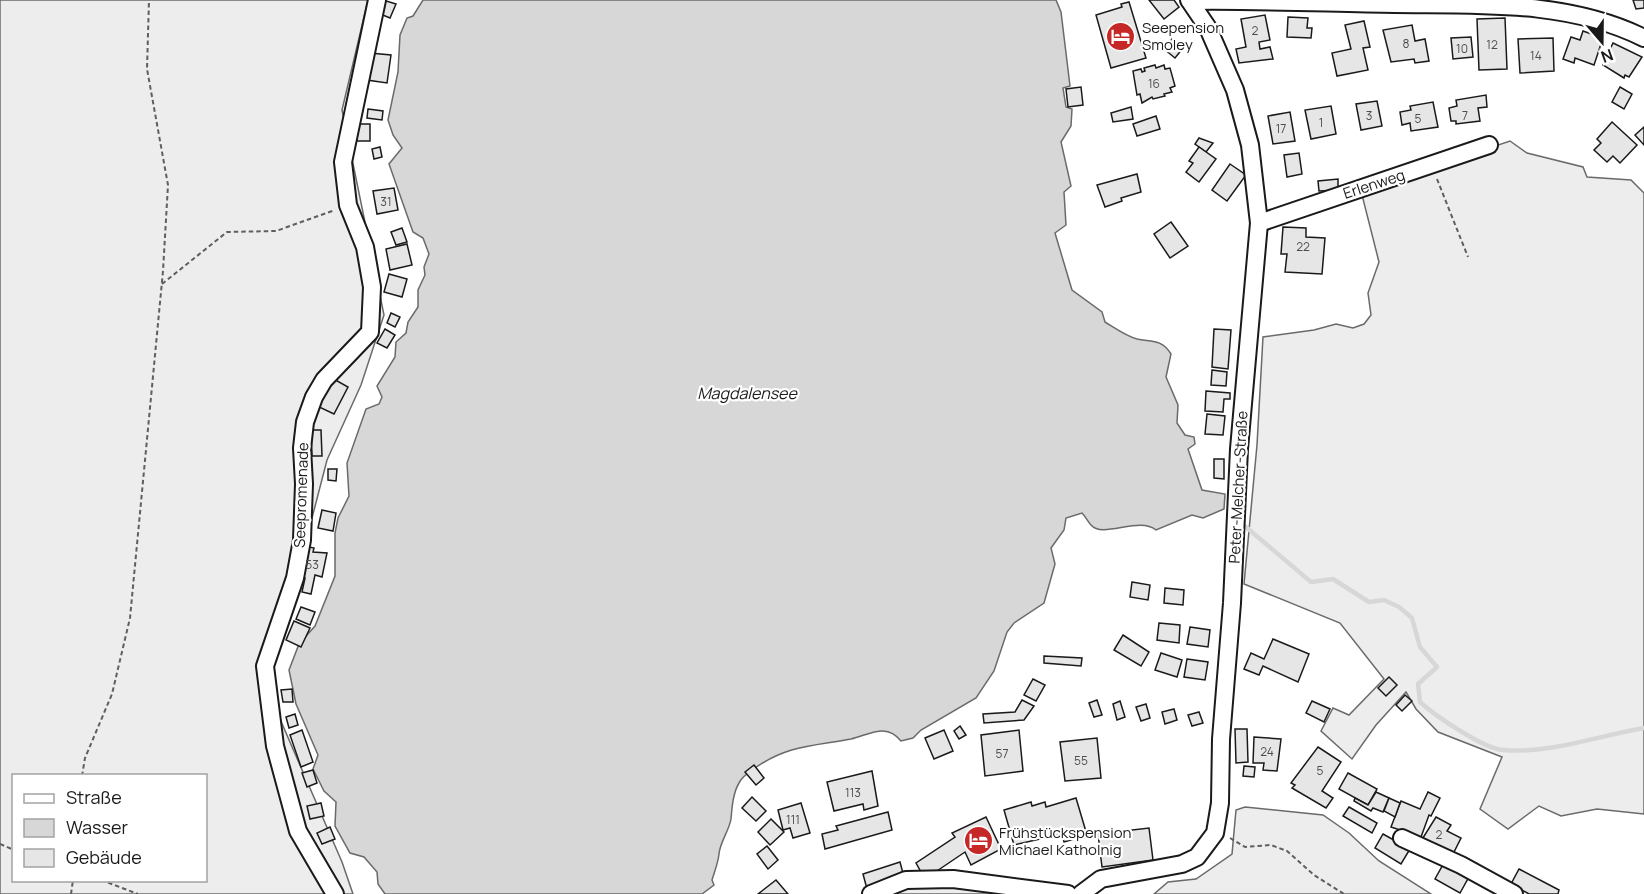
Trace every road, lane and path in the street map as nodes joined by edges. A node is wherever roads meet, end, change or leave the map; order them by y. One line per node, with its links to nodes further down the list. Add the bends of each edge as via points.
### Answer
1 (149, 0): 11 (path, via 147,69 168,185)
2 (378, 0): 8 (street, Seepromenade, via 343,162)
3 (1190, 1): 4 (street); 9 (street, Peter-Melcher-Straße, via 1208,28 1235,90 1250,145)
4 (1519, 2): 5 (street, via 1590,16 1628,28)
5 (1644, 38)
6 (1489, 145): 7 (street, Erlenweg)
7 (1432, 165): 9 (street, Erlenweg); 10 (path)
8 (348, 205): 11 (path, via 276,231 227,232); 17 (street, Seepromenade, via 365,247 372,286 370,332 324,380 305,422 300,549 295,578 266,666 275,746 298,831)
9 (1259, 223): 13 (street, Peter-Melcher-Straße)
10 (1468, 257)
11 (162, 284): 12 (path, via 130,618 112,694 85,758)
12 (82, 774)
13 (1215, 833): 20 (street, Peter-Melcher-Straße, via 1197,856 1182,864 1101,879); 21 (path, via 1245,847 1271,845 1287,851)
14 (1402, 838): 22 (street)
15 (106, 882): 16 (path)
16 (138, 894)
17 (335, 894)
18 (871, 894): 19 (street, via 906,880 953,879)
19 (1068, 894)
20 (1081, 894)
21 (1344, 894)
22 (1514, 894)

